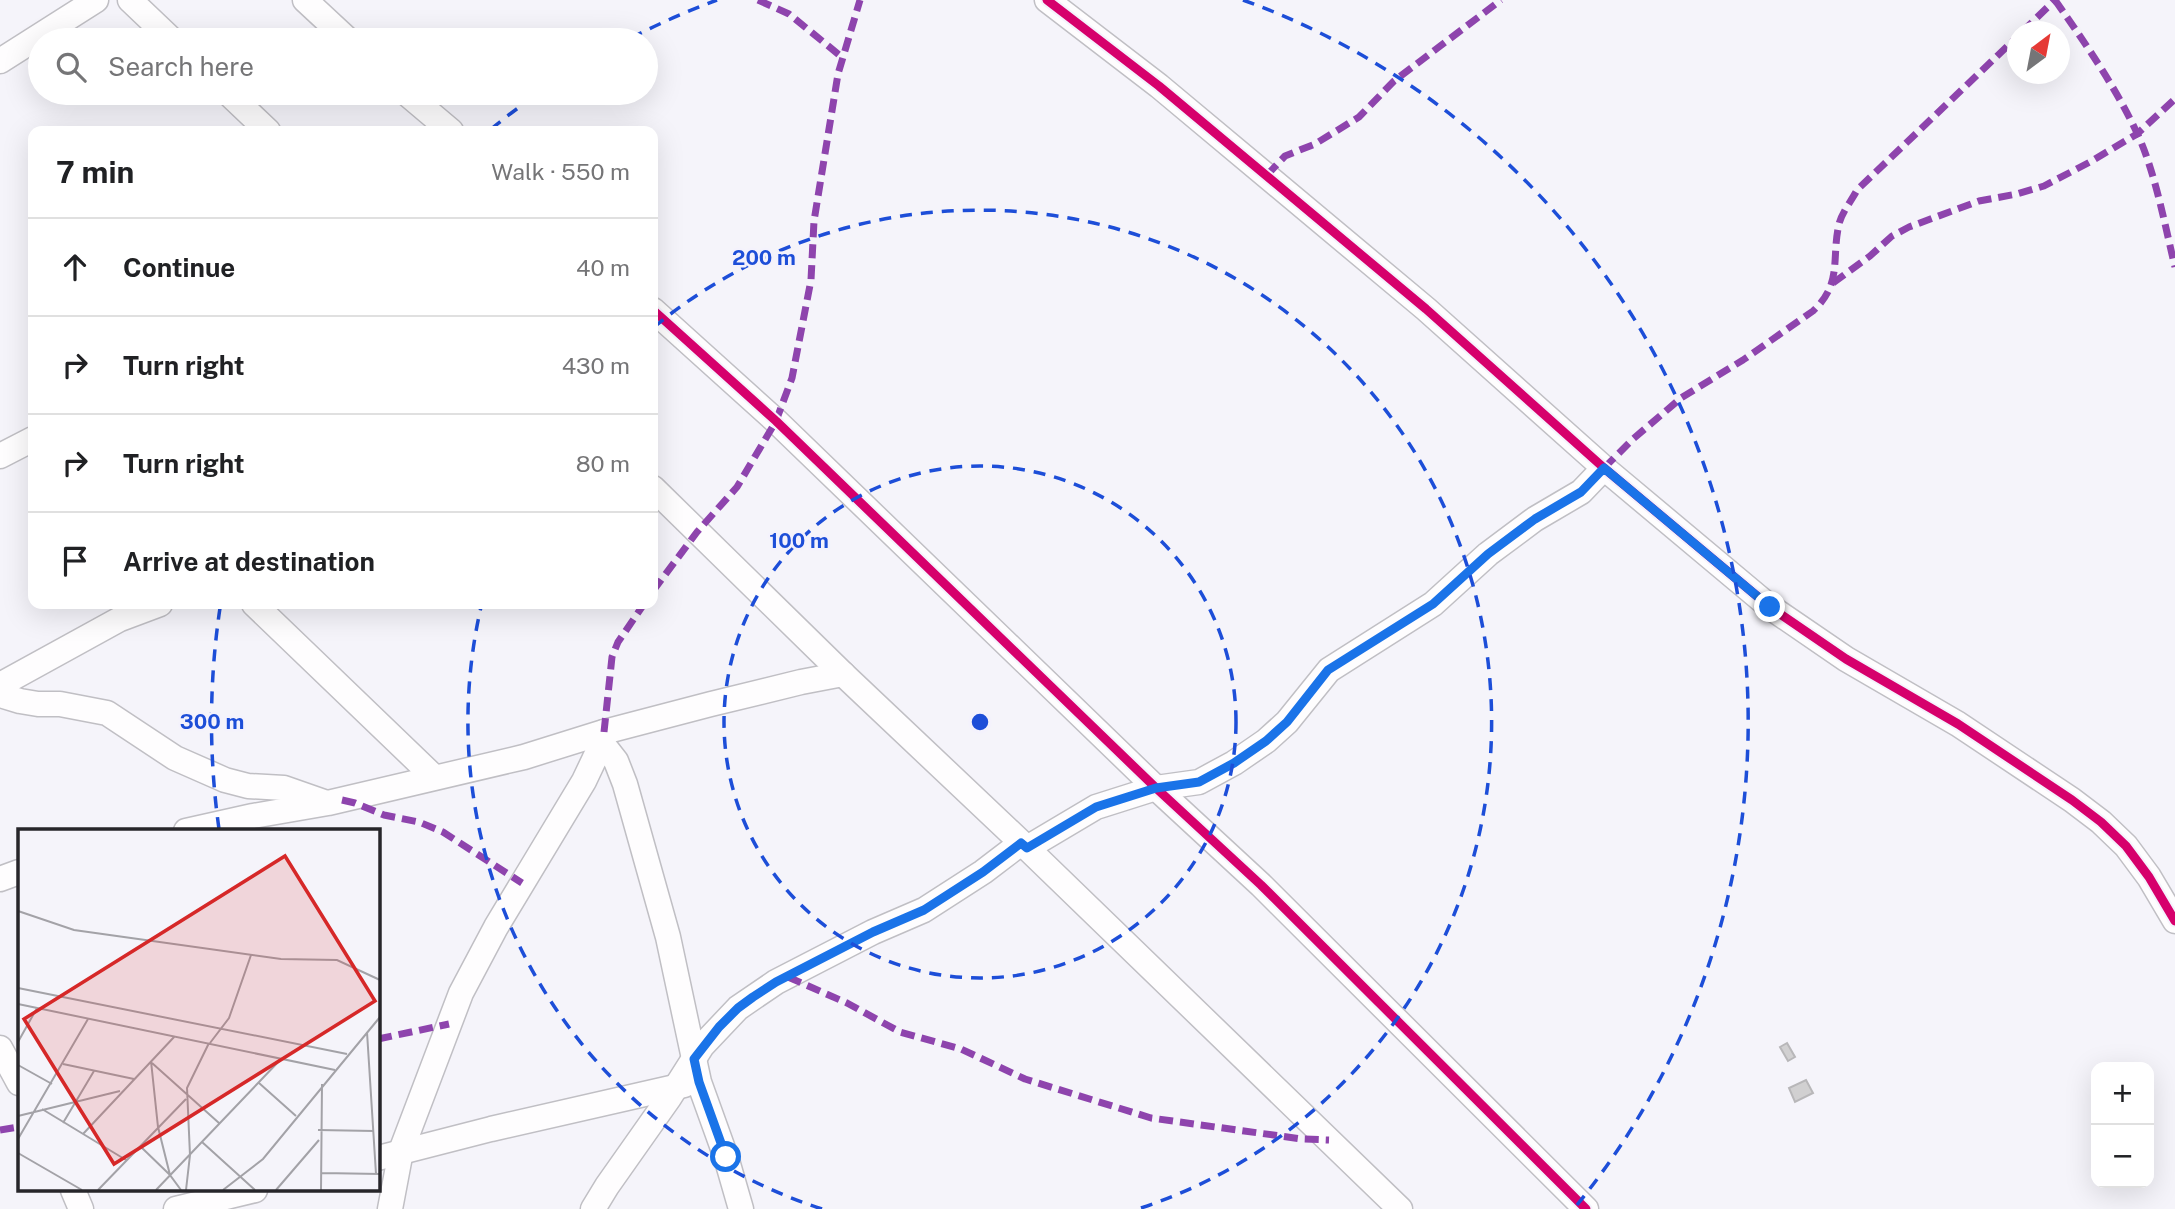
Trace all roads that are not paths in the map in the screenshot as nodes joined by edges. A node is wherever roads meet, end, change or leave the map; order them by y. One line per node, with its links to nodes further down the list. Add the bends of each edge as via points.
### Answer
1 (96, 0): 5 (street)
2 (130, 0): 6 (street)
3 (305, 0): 7 (street)
4 (1047, 0): 17 (street, via 1159,86 1416,300)
5 (52, 28)
6 (159, 28)
7 (335, 28)
8 (28, 43): 9 (street)
9 (0, 61)
10 (241, 105): 12 (street)
11 (420, 105): 13 (street)
12 (263, 126)
13 (445, 126)
14 (658, 315): 26 (street, via 776,421)
15 (28, 442): 16 (street)
16 (0, 456)
17 (1604, 468): 26 (street, via 1581,492 1488,554 1433,604 1328,670 1266,741 1199,782); 32 (street, via 1770,607 1846,659 1958,724 2101,822 2149,877)
18 (658, 493): 21 (street)
19 (147, 609): 22 (street)
20 (259, 609): 25 (street)
21 (843, 674): 24 (street); 29 (street)
22 (0, 685)
23 (0, 695): 27 (street, via 107,713 175,758 225,780 284,788)
24 (603, 738): 25 (street); 34 (street, via 625,784 668,937); 36 (street, via 584,781 461,993)
25 (434, 777): 27 (street)
26 (1156, 788): 29 (street, via 1096,807); 46 (street, via 1261,885)
27 (328, 803): 28 (street)
28 (195, 829)
29 (1024, 845): 34 (street, via 924,910 873,932 753,997 719,1027); 40 (street)
30 (18, 872): 31 (street)
31 (0, 879)
32 (2175, 922)
33 (0, 1048): 35 (street)
34 (689, 1076): 36 (street); 44 (street); 45 (street, via 726,1157)
35 (18, 1081)
36 (389, 1154): 43 (street)
37 (74, 1192): 41 (street)
38 (250, 1192): 39 (street)
39 (219, 1204): 42 (street)
40 (1393, 1208)
41 (81, 1209)
42 (176, 1209)
43 (390, 1209)
44 (593, 1209)
45 (741, 1209)
46 (1586, 1209)

